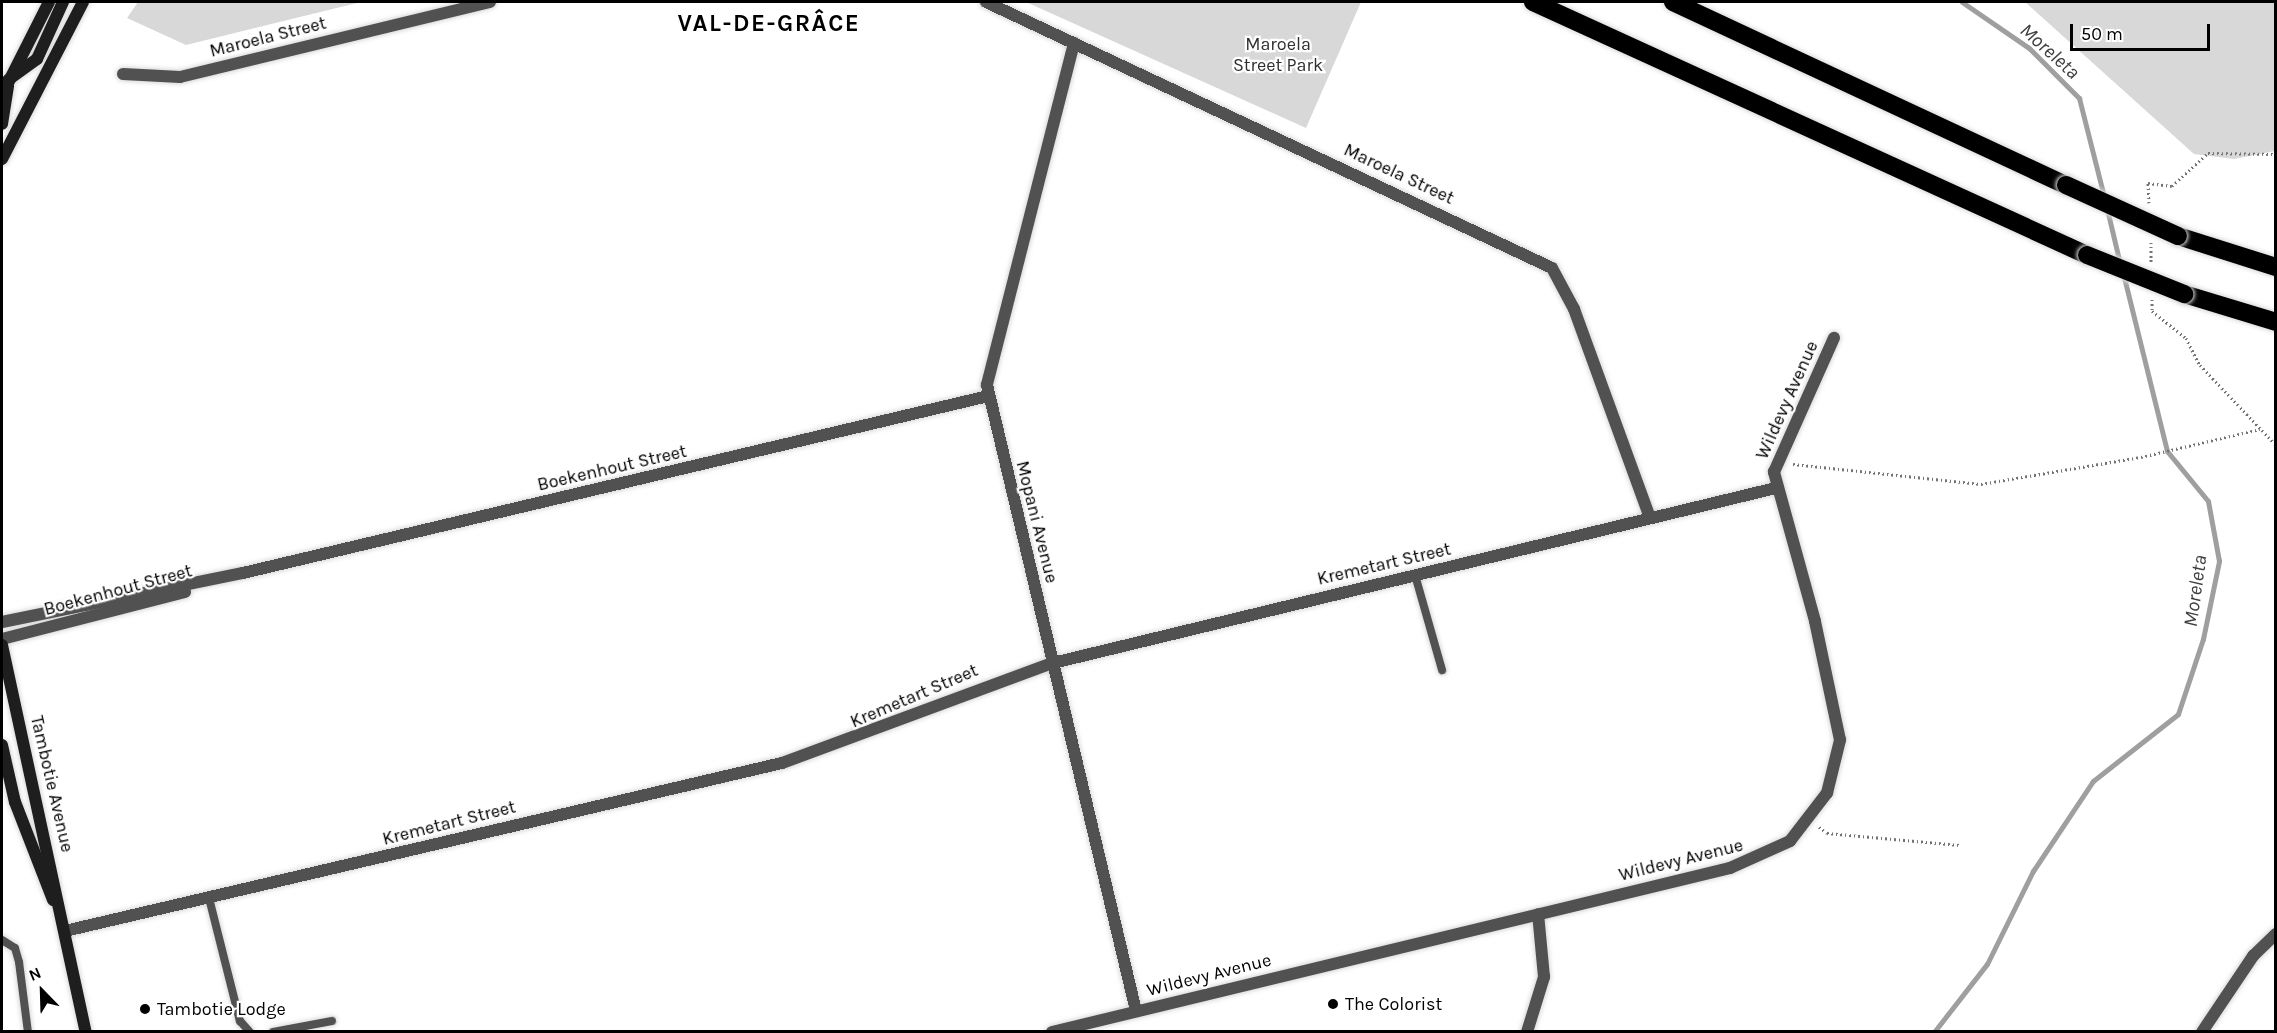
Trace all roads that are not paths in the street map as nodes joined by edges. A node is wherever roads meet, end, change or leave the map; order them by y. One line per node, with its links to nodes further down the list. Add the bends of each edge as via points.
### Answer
1 (49, 2): 10 (main road)
2 (63, 2): 10 (main road, via 37,59)
3 (83, 2): 13 (main road)
4 (490, 2): 9 (street, Maroela Street, via 180,76)
5 (986, 2): 8 (street, Maroela Street)
6 (1533, 2): 15 (highway, bridge, via 2087,255 2184,294)
7 (1673, 2): 14 (highway, bridge, via 2178,236)
8 (1074, 43): 17 (street, Mopani Avenue, via 991,356); 19 (street, Maroela Street, via 1552,268 1574,309)
9 (123, 74)
10 (5, 79): 11 (main road); 12 (main road)
11 (2, 95)
12 (2, 124)
13 (2, 159)
14 (2276, 267)
15 (2276, 322)
16 (1834, 338): 18 (street, Wildevy Avenue, via 1775,464)
17 (988, 396): 20 (street, Boekenhout Street); 25 (street, Mopani Avenue)
18 (1776, 488): 19 (street, Kremetart Street); 29 (street, Wildevy Avenue, via 1839,718 1834,777 1810,821 1782,847 1749,862)
19 (1650, 518): 21 (street, Kremetart Street)
20 (243, 573): 22 (street, Boekenhout Street); 23 (street, Boekenhout Street)
21 (1414, 575): 25 (street, Kremetart Street); 26 (lane)
22 (2, 622)
23 (2, 639)
24 (2, 645): 30 (main road, Tambotie Avenue)
25 (1053, 663): 28 (street, Kremetart Street, via 791,760); 33 (street, Mopani Avenue)
26 (1442, 670)
27 (2, 745): 30 (main road, Tambotie Avenue, via 15,802)
28 (209, 897): 30 (street, Kremetart Street); 37 (lane, via 240,1021)
29 (1538, 914): 33 (street, Wildevy Avenue); 40 (street, via 1544,977)
30 (65, 931): 36 (main road, Tambotie Avenue)
31 (2276, 934): 41 (street, via 2253,956)
32 (2, 940): 35 (lane, via 15,948 19,962)
33 (1136, 1011): 39 (street, Wildevy Avenue)
34 (332, 1021): 38 (lane)
35 (28, 1032)
36 (86, 1032)
37 (250, 1032)
38 (273, 1032)
39 (1052, 1032)
40 (1527, 1032)
41 (2202, 1032)

